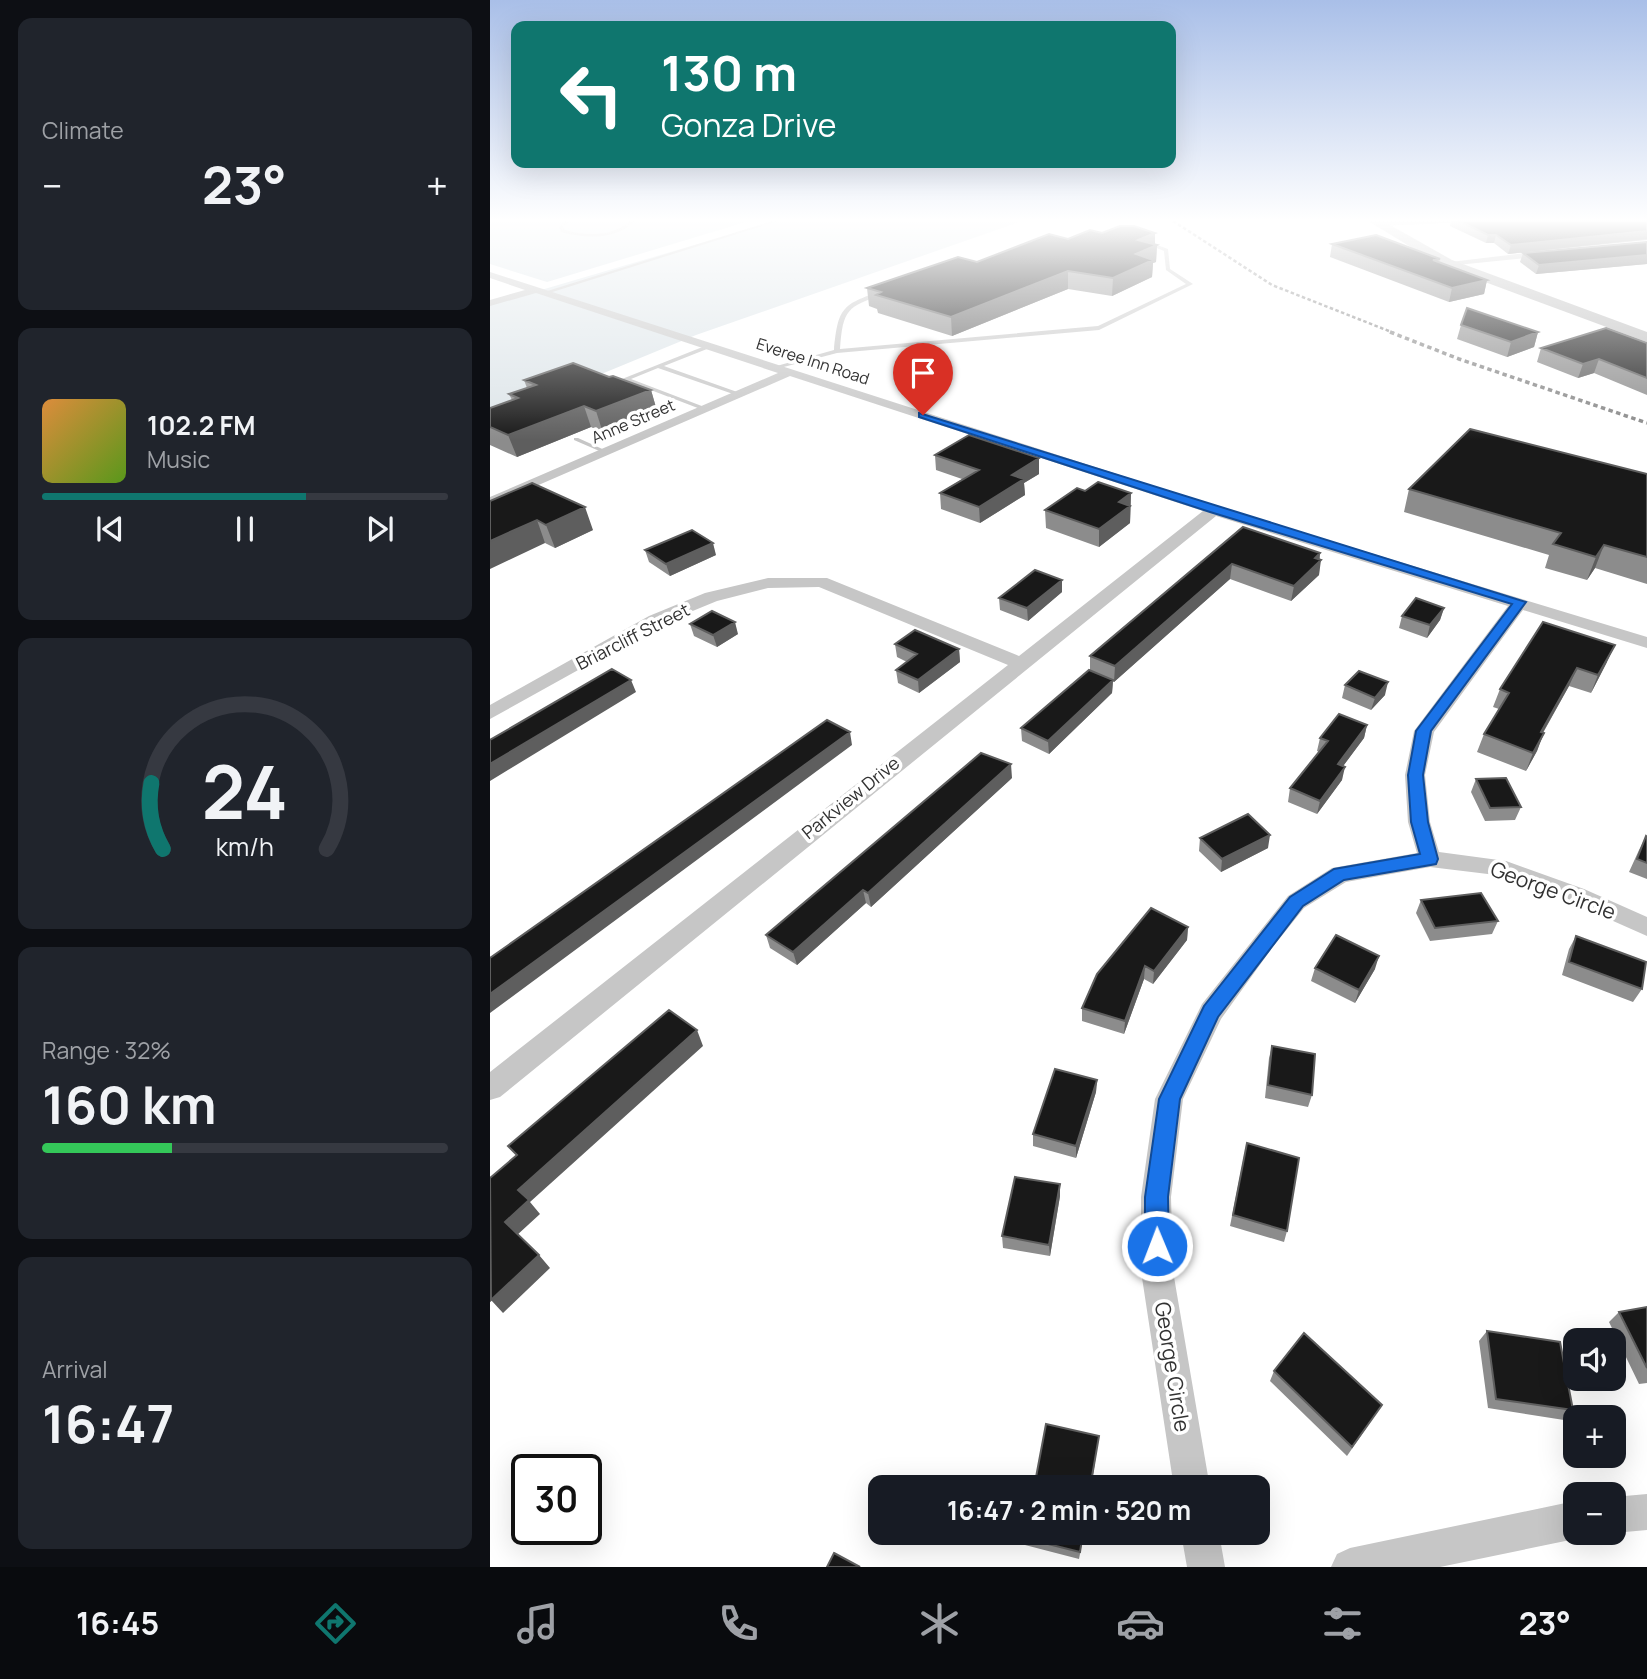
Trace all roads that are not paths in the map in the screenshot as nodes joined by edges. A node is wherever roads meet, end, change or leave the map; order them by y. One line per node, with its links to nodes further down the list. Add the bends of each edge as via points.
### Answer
1 (527, 294): 6 (street)
2 (550, 294): 8 (street, Everee Inn Road)
3 (880, 294): 9 (lane, via 847,305 839,317)
4 (1171, 294): 9 (lane, via 1099,328)
5 (1533, 294): 7 (street)
6 (490, 303)
7 (1647, 337)
8 (710, 346): 10 (lane); 11 (street, Everee Inn Road)
9 (837, 351): 11 (lane)
10 (658, 366): 12 (lane); 13 (lane, via 625,379)
11 (783, 370): 12 (street, Anne Street); 17 (street, Everee Inn Road)
12 (738, 394): 13 (street, Anne Street)
13 (705, 409): 15 (street, Anne Street)
14 (576, 439): 15 (lane)
15 (606, 452): 16 (street, Anne Street)
16 (490, 502)
17 (1214, 510): 18 (street, Everee Inn Road); 20 (street, Parkview Drive)
18 (1520, 602): 19 (street, Everee Inn Road); 22 (street, via 1424,731 1415,775 1419,822)
19 (1647, 643)
20 (1020, 663): 21 (street, Briarcliff Street, via 821,582 768,583 711,597 655,621); 24 (street, Parkview Drive)
21 (490, 713)
22 (1430, 859): 23 (street, George Circle, via 1498,867); 25 (street, George Circle, via 1340,874 1296,902 1211,1012 1169,1099 1156,1197 1157,1271)
23 (1647, 927)
24 (490, 1088)
25 (1190, 1475)
26 (1647, 1512): 27 (street)
27 (1626, 1514)
28 (1563, 1523): 31 (street)
29 (1202, 1545): 30 (street)
30 (1206, 1567)
31 (1350, 1567)

